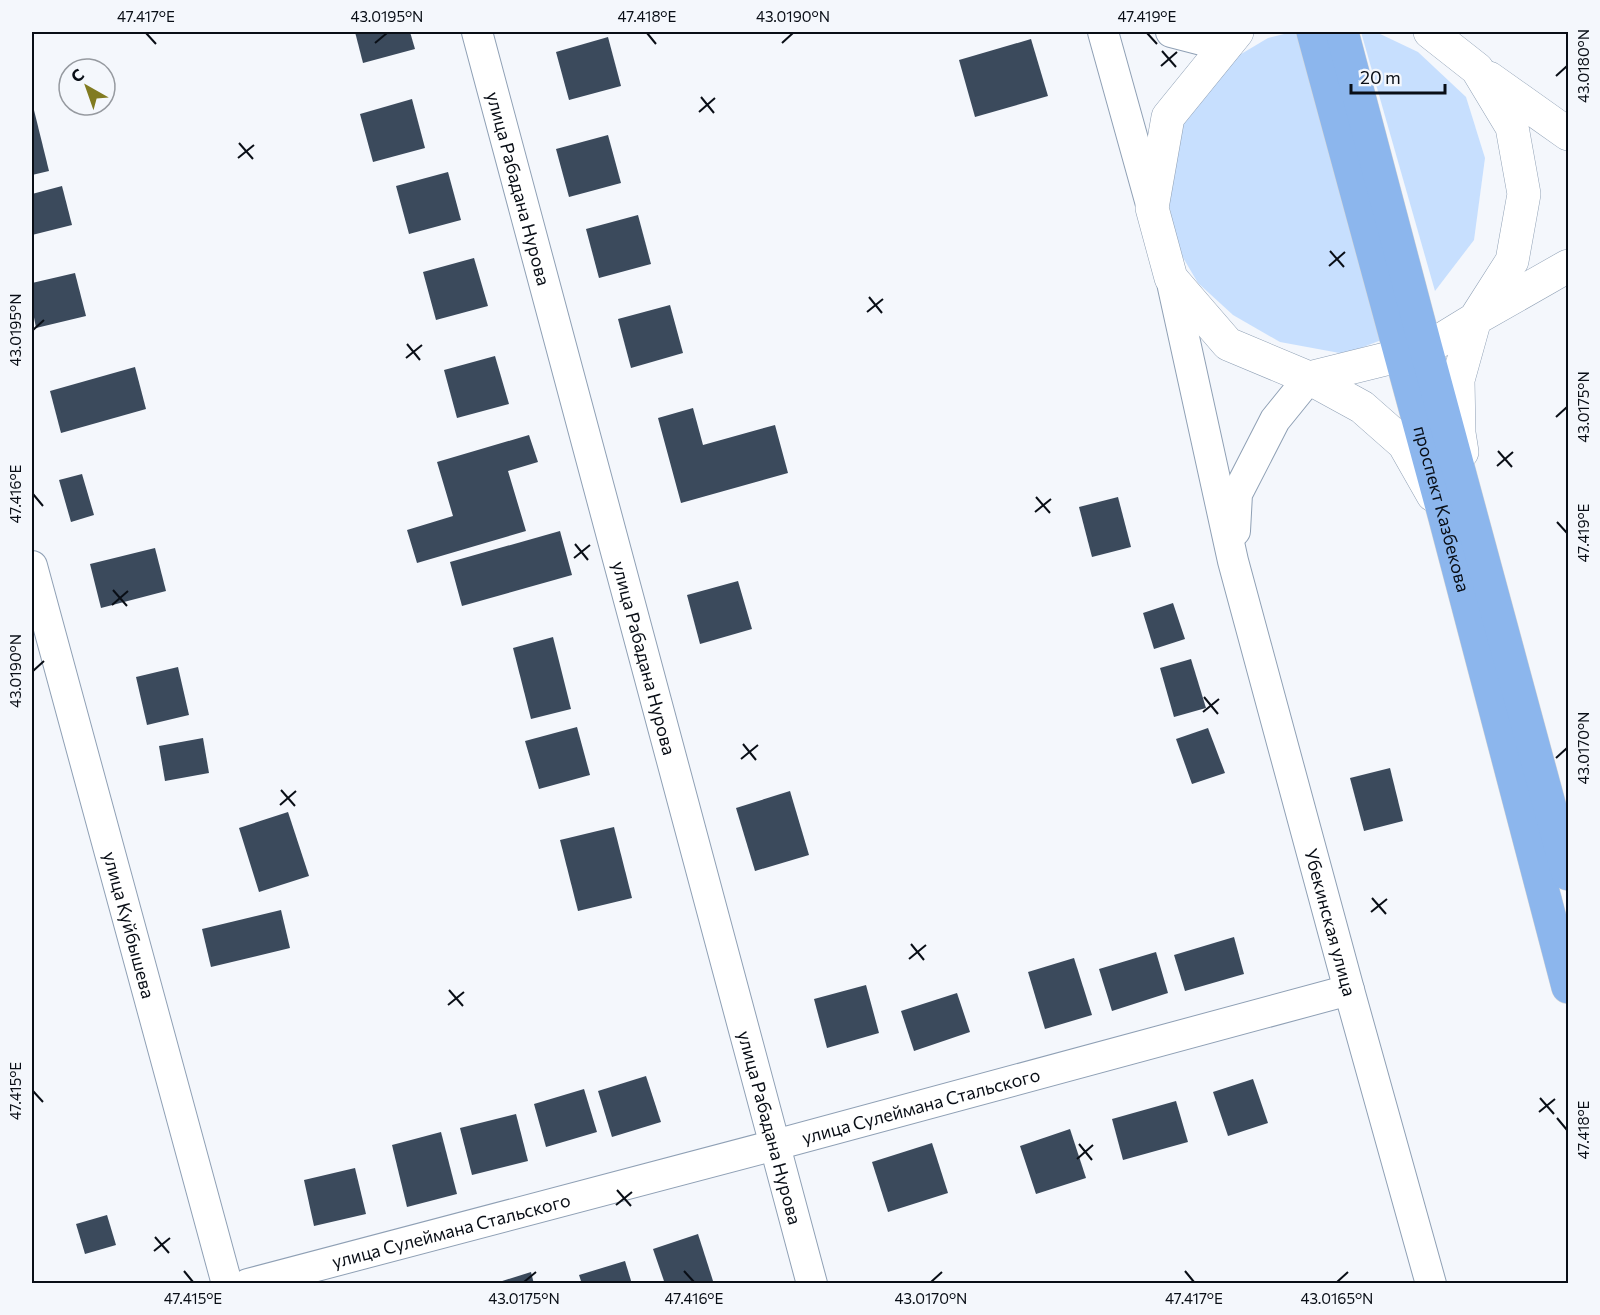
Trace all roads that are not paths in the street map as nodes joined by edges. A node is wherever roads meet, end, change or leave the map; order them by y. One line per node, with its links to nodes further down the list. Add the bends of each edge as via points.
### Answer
1 (477, 32): 23 (street, улица Рабадана Нурова)
2 (1103, 32): 11 (street)
3 (1171, 32): 8 (street)
4 (1258, 32): 8 (street)
5 (1312, 32): 15 (highway, проспект Казбекова)
6 (1342, 32): 15 (highway, проспект Казбекова)
7 (1430, 32): 9 (street)
8 (1231, 39): 11 (street, via 1168,117)
9 (1477, 69): 10 (street); 14 (street, via 1512,127 1524,194 1512,261)
10 (1569, 134)
11 (1152, 208): 13 (street)
12 (1569, 266): 14 (street)
13 (1172, 278): 16 (street, via 1228,344); 18 (street, Убекинская улица)
14 (1475, 319): 15 (street); 17 (street, via 1458,380)
15 (1413, 352): 16 (street); 17 (highway, проспект Казбекова)
16 (1309, 378): 17 (street, via 1362,407 1404,444); 18 (street, via 1275,420 1237,494)
17 (1458, 515): 20 (highway, проспект Казбекова); 21 (highway, проспект Казбекова)
18 (1233, 561): 22 (street, Убекинская улица)
19 (32, 566): 24 (street, улица Куйбышева)
20 (1569, 874)
21 (1569, 987)
22 (1349, 990): 23 (street, улица Сулеймана Стальского); 27 (street, Убекинская улица)
23 (775, 1145): 25 (street, улица Сулеймана Стальского); 26 (street, улица Рабадана Нурова)
24 (227, 1284)
25 (248, 1284)
26 (812, 1284)
27 (1431, 1284)

